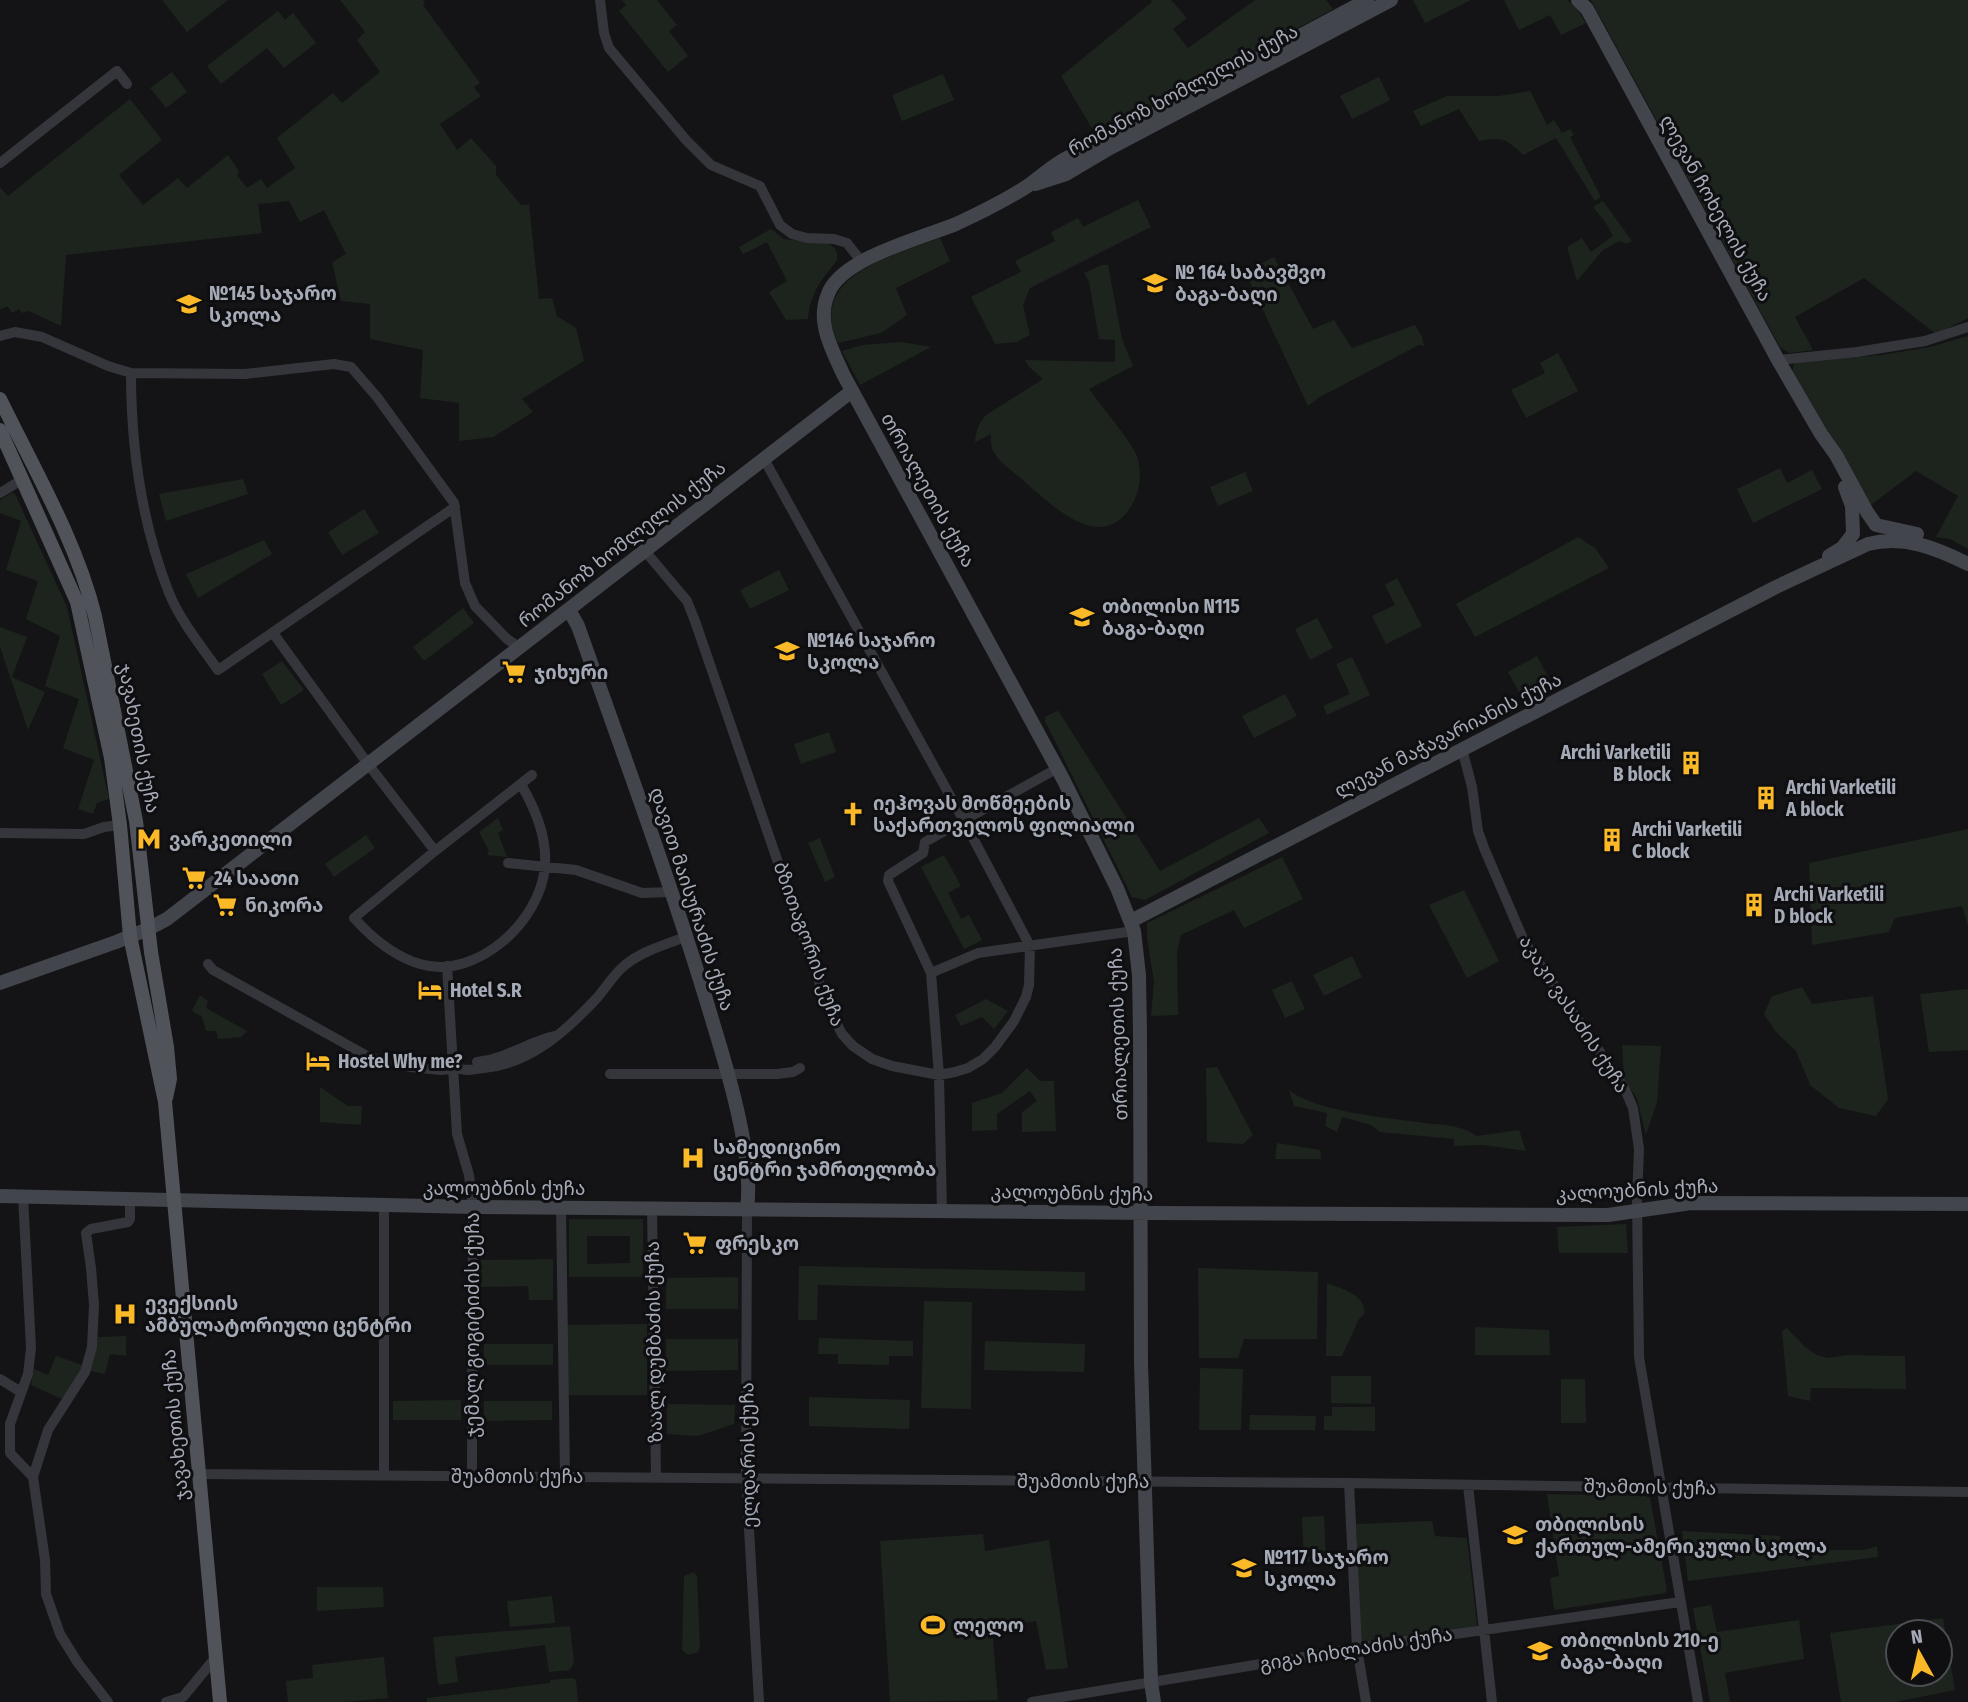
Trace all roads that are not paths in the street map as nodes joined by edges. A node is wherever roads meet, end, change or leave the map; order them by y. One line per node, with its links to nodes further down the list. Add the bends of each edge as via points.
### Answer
1 (600, 0): 8 (street, via 609,48 711,165 760,186 780,225 792,234 847,243)
2 (1367, 0): 7 (street, რომანოზ ხომლელის ქუჩა, via 1062,161)
3 (1391, 0): 7 (street, რომანოზ ხომლელის ქუჩა, via 1066,174)
4 (1578, 0): 11 (street, ლევან ჩოხელის ქუჩა, via 1587,9)
5 (127, 84): 6 (street, via 117,71)
6 (0, 163)
7 (1027, 187): 8 (street, რომანოზ ხომლელის ქუჩა, via 955,224)
8 (862, 261): 13 (street, რომანოზ ხომლელის ქუჩა, via 828,291 823,311 824,328)
9 (1968, 327): 11 (street, via 1925,341)
10 (0, 335): 12 (street, via 27,332)
11 (1777, 360): 16 (street, ლევან ჩოხელის ქუჩა)
12 (131, 373): 20 (street, via 246,374 334,364 351,368 384,406); 29 (street, via 134,452 169,595 218,670)
13 (852, 391): 17 (street, რომანოზ ხომლელის ქუჩა); 33 (street, თრიალეთის ქუჩა)
14 (0, 399): 44 (main road, ჯავახეთის ქუჩა, via 64,531 91,601 125,760)
15 (0, 430): 18 (main road, ჯავახეთის ქუჩა)
16 (1821, 434): 21 (street, ლევან ჩოხელის ქუჩა); 22 (street, ლევან ჩოხელის ქუჩა, via 1850,498)
17 (764, 459): 24 (street, რომანოზ ხომლელის ქუჩა); 36 (street, ბზითაგორის ქუჩა)
18 (23, 479): 19 (street); 37 (main road, ჯავახეთის ქუჩა, via 69,580 83,623)
19 (0, 493)
20 (455, 507): 29 (street); 30 (street, via 468,593 486,620 507,639)
21 (1874, 523): 22 (street, via 1861,521); 23 (street, via 1878,533); 25 (street, via 1929,538)
22 (1853, 532): 23 (street, via 1857,541); 27 (street, ლევან მაჭავარიანის ქუჩა, via 1842,548)
23 (1870, 544): 26 (street, via 1912,542); 27 (street, ლევან მაჭავარიანის ქუჩა)
24 (645, 551): 28 (street, რომანოზ ხომლელის ქუჩა); 55 (street, ბზითაგორის ქუჩა, via 687,601 827,1005 842,1034 872,1059)
25 (1968, 555)
26 (1968, 564)
27 (1783, 584): 31 (street, ლევან მაჭავარიანის ქუჩა)
28 (569, 610): 30 (street, რომანოზ ხომლელის ქუჩა); 42 (street, დავით მაისურაძის ქუჩა)
29 (273, 633): 32 (street)
30 (522, 645): 32 (street, რომანოზ ხომლელის ქუჩა)
31 (1462, 750): 43 (street, ლევან მაჭავარიანის ქუჩა); 68 (street, აკაკი ვასაძის ქუჩა, via 1481,840 1524,941 1624,1087 1633,1108 1639,1149)
32 (368, 764): 39 (street); 44 (street, რომანოზ ხომლელის ქუჩა)
33 (1058, 768): 36 (street); 43 (street, თრიალეთის ქუჩა)
34 (532, 775): 35 (street)
35 (522, 784): 39 (street); 41 (street, via 538,817)
36 (964, 821): 47 (street, ბზითაგორის ქუჩა); 49 (street, via 925,842 923,853 888,875)
37 (120, 825): 38 (street, via 84,834); 45 (main road, ჯავახეთის ქუჩა)
38 (0, 833)
39 (435, 851): 48 (street, via 354,918 368,934 402,956)
40 (508, 863): 41 (street)
41 (545, 866): 42 (street, via 576,870 642,894); 48 (street, via 539,892 517,929 480,957)
42 (671, 892): 46 (street, დავით მაისურაძის ქუჩა)
43 (1132, 926): 47 (street, ლევან მაჭავარიანის ქუჩა); 69 (street, თრიალეთის ქუჩა, via 1139,975)
44 (148, 929): 45 (street, რომანოზ ხომლელის ქუჩა); 56 (main road, ჯავახეთის ქუჩა, via 167,1047 170,1079)
45 (130, 936): 50 (street, რომანოზ ხომლელის ქუჩა); 56 (main road, ჯავახეთის ქუჩა)
46 (687, 936): 51 (street, via 623,967 546,1045 491,1067); 54 (street, დავით მაისურაძის ქუჩა)
47 (1030, 946): 49 (street, ლევან მაჭავარიანის ქუჩა, via 978,953); 55 (street, ბზითაგორის ქუჩა, via 1026,998 1002,1038 968,1068)
48 (447, 967): 51 (street, ჯემალ გოგიტიძის ქუჩა)
49 (931, 973): 55 (street)
50 (0, 983)
51 (452, 1068): 51 (street, via 370,1053 208,964 369,1057 410,1066); 63 (street, ჯემალ გოგიტიძის ქუჩა, via 457,1134)
52 (800, 1068): 54 (street, via 785,1073)
53 (610, 1074): 54 (street)
54 (728, 1074): 66 (street, დავით მაისურაძის ქუჩა, via 744,1154)
55 (939, 1075): 67 (street)
56 (165, 1102): 60 (main road, ჯავახეთის ქუჩა)
57 (0, 1196): 58 (street, კალოუბნის ქუჩა)
58 (23, 1196): 59 (street, კალოუბნის ქუჩა); 71 (street, via 31,1348)
59 (130, 1200): 60 (street, კალოუბნის ქუჩა); 76 (street, via 128,1222 86,1233 94,1305 92,1347 85,1372 48,1430)
60 (174, 1201): 62 (street, კალოუბნის ქუჩა); 72 (main road, ჯავახეთის ქუჩა)
61 (1968, 1204): 68 (street, კალოუბნის ქუჩა, via 1691,1203)
62 (384, 1206): 63 (street, კალოუბნის ქუჩა); 73 (street)
63 (473, 1208): 64 (street, კალოუბნის ქუჩა); 74 (street, ჯემალ გოგიტიძის ქუჩა)
64 (561, 1208): 65 (street, კალოუბნის ქუჩა); 75 (street)
65 (652, 1208): 66 (street, კალოუბნის ქუჩა); 77 (street, ზაალ დუმბაძის ქუჩა)
66 (747, 1209): 67 (street, კალოუბნის ქუჩა); 78 (street, ელდარის ქუჩა)
67 (942, 1211): 69 (street, კალოუბნის ქუჩა)
68 (1637, 1211): 69 (street, კალოუბნის ქუჩა, via 1608,1215); 82 (street, აკაკი ვასაძის ქუჩა, via 1639,1357)
69 (1139, 1213): 79 (street, თრიალეთის ქუჩა)
70 (0, 1378): 71 (street)
71 (21, 1392): 76 (street, via 10,1424 10,1453)
72 (199, 1474): 73 (street, შუამთის ქუჩა); 87 (main road, ჯავახეთის ქუჩა)
73 (384, 1475): 74 (street, შუამთის ქუჩა)
74 (472, 1475): 75 (street, შუამთის ქუჩა)
75 (565, 1476): 77 (street, შუამთის ქუჩა)
76 (33, 1477): 89 (street, via 46,1560 46,1594 60,1634)
77 (656, 1477): 78 (street, შუამთის ქუჩა)
78 (746, 1477): 79 (street, შუამთის ქუჩა); 92 (street, ელდარის ქუჩა)
79 (1143, 1482): 80 (street, შუამთის ქუჩა); 88 (street, თრიალეთის ქუჩა)
80 (1349, 1483): 81 (street, შუამთის ქუჩა); 86 (street)
81 (1468, 1485): 82 (street, შუამთის ქუჩა); 85 (street)
82 (1662, 1487): 83 (street, შუამთის ქუჩა); 84 (street, აკაკი ვასაძის ქუჩა)
83 (1968, 1492)
84 (1680, 1602): 85 (street, გიგა ჩიხლაძის ქუჩა); 97 (street, აკაკი ვასაძის ქუჩა)
85 (1483, 1630): 86 (street, გიგა ჩიხლაძის ქუჩა); 96 (street)
86 (1357, 1648): 88 (street, გიგა ჩიხლაძის ქუჩა); 95 (street)
87 (216, 1657): 90 (street, via 183,1697); 91 (main road, ჯავახეთის ქუჩა)
88 (1151, 1682): 93 (street, გიგა ჩიხლაძის ქუჩა); 94 (street, თრიალეთის ქუჩა)
89 (108, 1702)
90 (166, 1702)
91 (220, 1702)
92 (759, 1702)
93 (1032, 1702)
94 (1154, 1702)
95 (1366, 1702)
96 (1492, 1702)
97 (1698, 1702)

